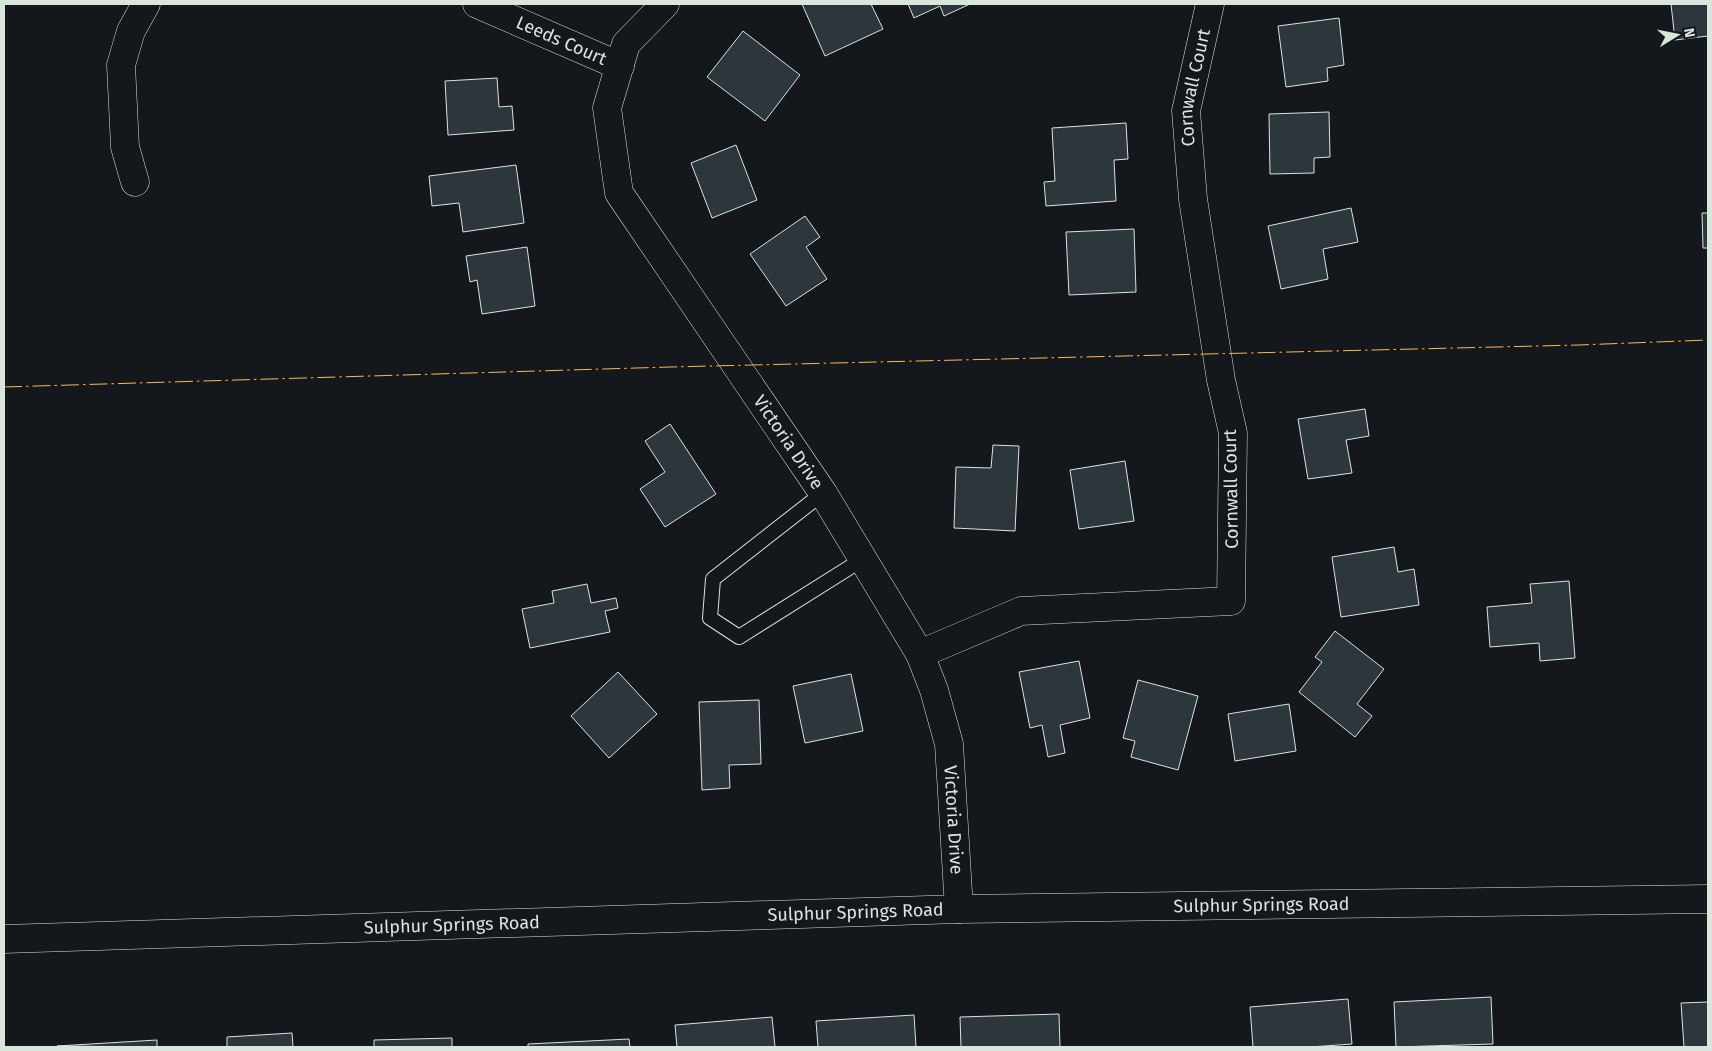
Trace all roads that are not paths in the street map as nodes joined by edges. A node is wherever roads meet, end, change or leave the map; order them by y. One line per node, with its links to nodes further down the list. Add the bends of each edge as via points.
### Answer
1 (146, 4): 6 (street, via 131,31 121,65 125,147)
2 (477, 4): 5 (street, Leeds Court)
3 (665, 4): 5 (street, Victoria Drive, via 626,44)
4 (1210, 4): 9 (street, Cornwall Court, via 1186,111 1194,209 1221,380 1233,433 1231,601 1022,611)
5 (620, 66): 7 (street, Victoria Drive, via 608,108 619,193)
6 (135, 182)
7 (823, 493): 8 (street, Victoria Drive); 8 (lane, via 712,579 710,618 739,637)
8 (863, 559): 9 (street, Victoria Drive)
9 (920, 654): 11 (street, Victoria Drive, via 949,744)
10 (1708, 899): 11 (street, Sulphur Springs Road)
11 (959, 909): 12 (street, Sulphur Springs Road)
12 (4, 939)

